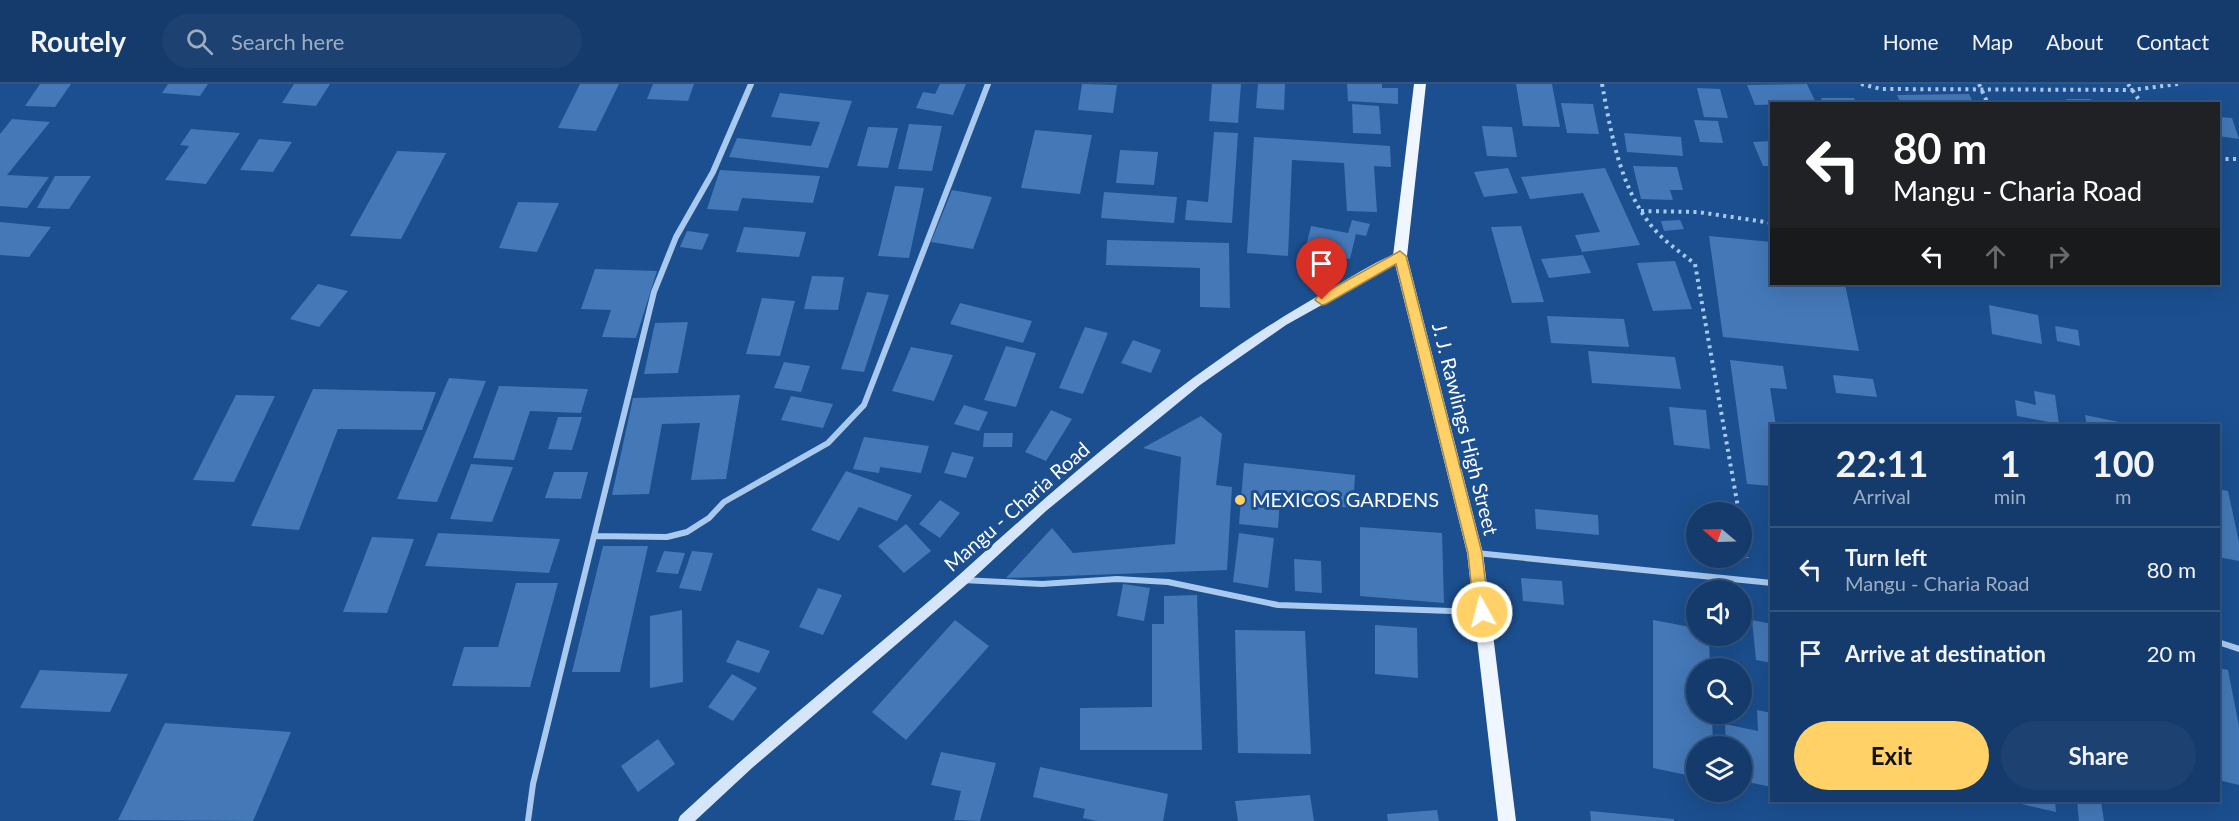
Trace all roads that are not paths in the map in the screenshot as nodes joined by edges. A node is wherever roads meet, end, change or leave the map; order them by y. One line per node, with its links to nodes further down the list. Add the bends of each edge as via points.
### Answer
1 (751, 84): 5 (street, via 712,172 676,237 654,292)
2 (988, 84): 5 (street, via 864,405 846,427 828,443 724,502 687,532 667,537)
3 (1420, 84): 4 (main road, J. J. Rawlings High Street)
4 (1400, 256): 6 (main road, J. J. Rawlings High Street); 7 (street, Mangu - Charia Road, via 1282,322 1196,382 1042,507)
5 (594, 536): 12 (street, via 533,784)
6 (1475, 553): 8 (street); 9 (main road, J. J. Rawlings High Street)
7 (962, 580): 9 (street, via 1042,584 1117,579 1168,582 1278,604); 13 (street, Mangu - Charia Road, via 747,763)
8 (1770, 583)
9 (1482, 612): 14 (main road, J. J. Rawlings High Street)
10 (2220, 643): 11 (street)
11 (2239, 649)
12 (528, 821)
13 (685, 821)
14 (1507, 821)

